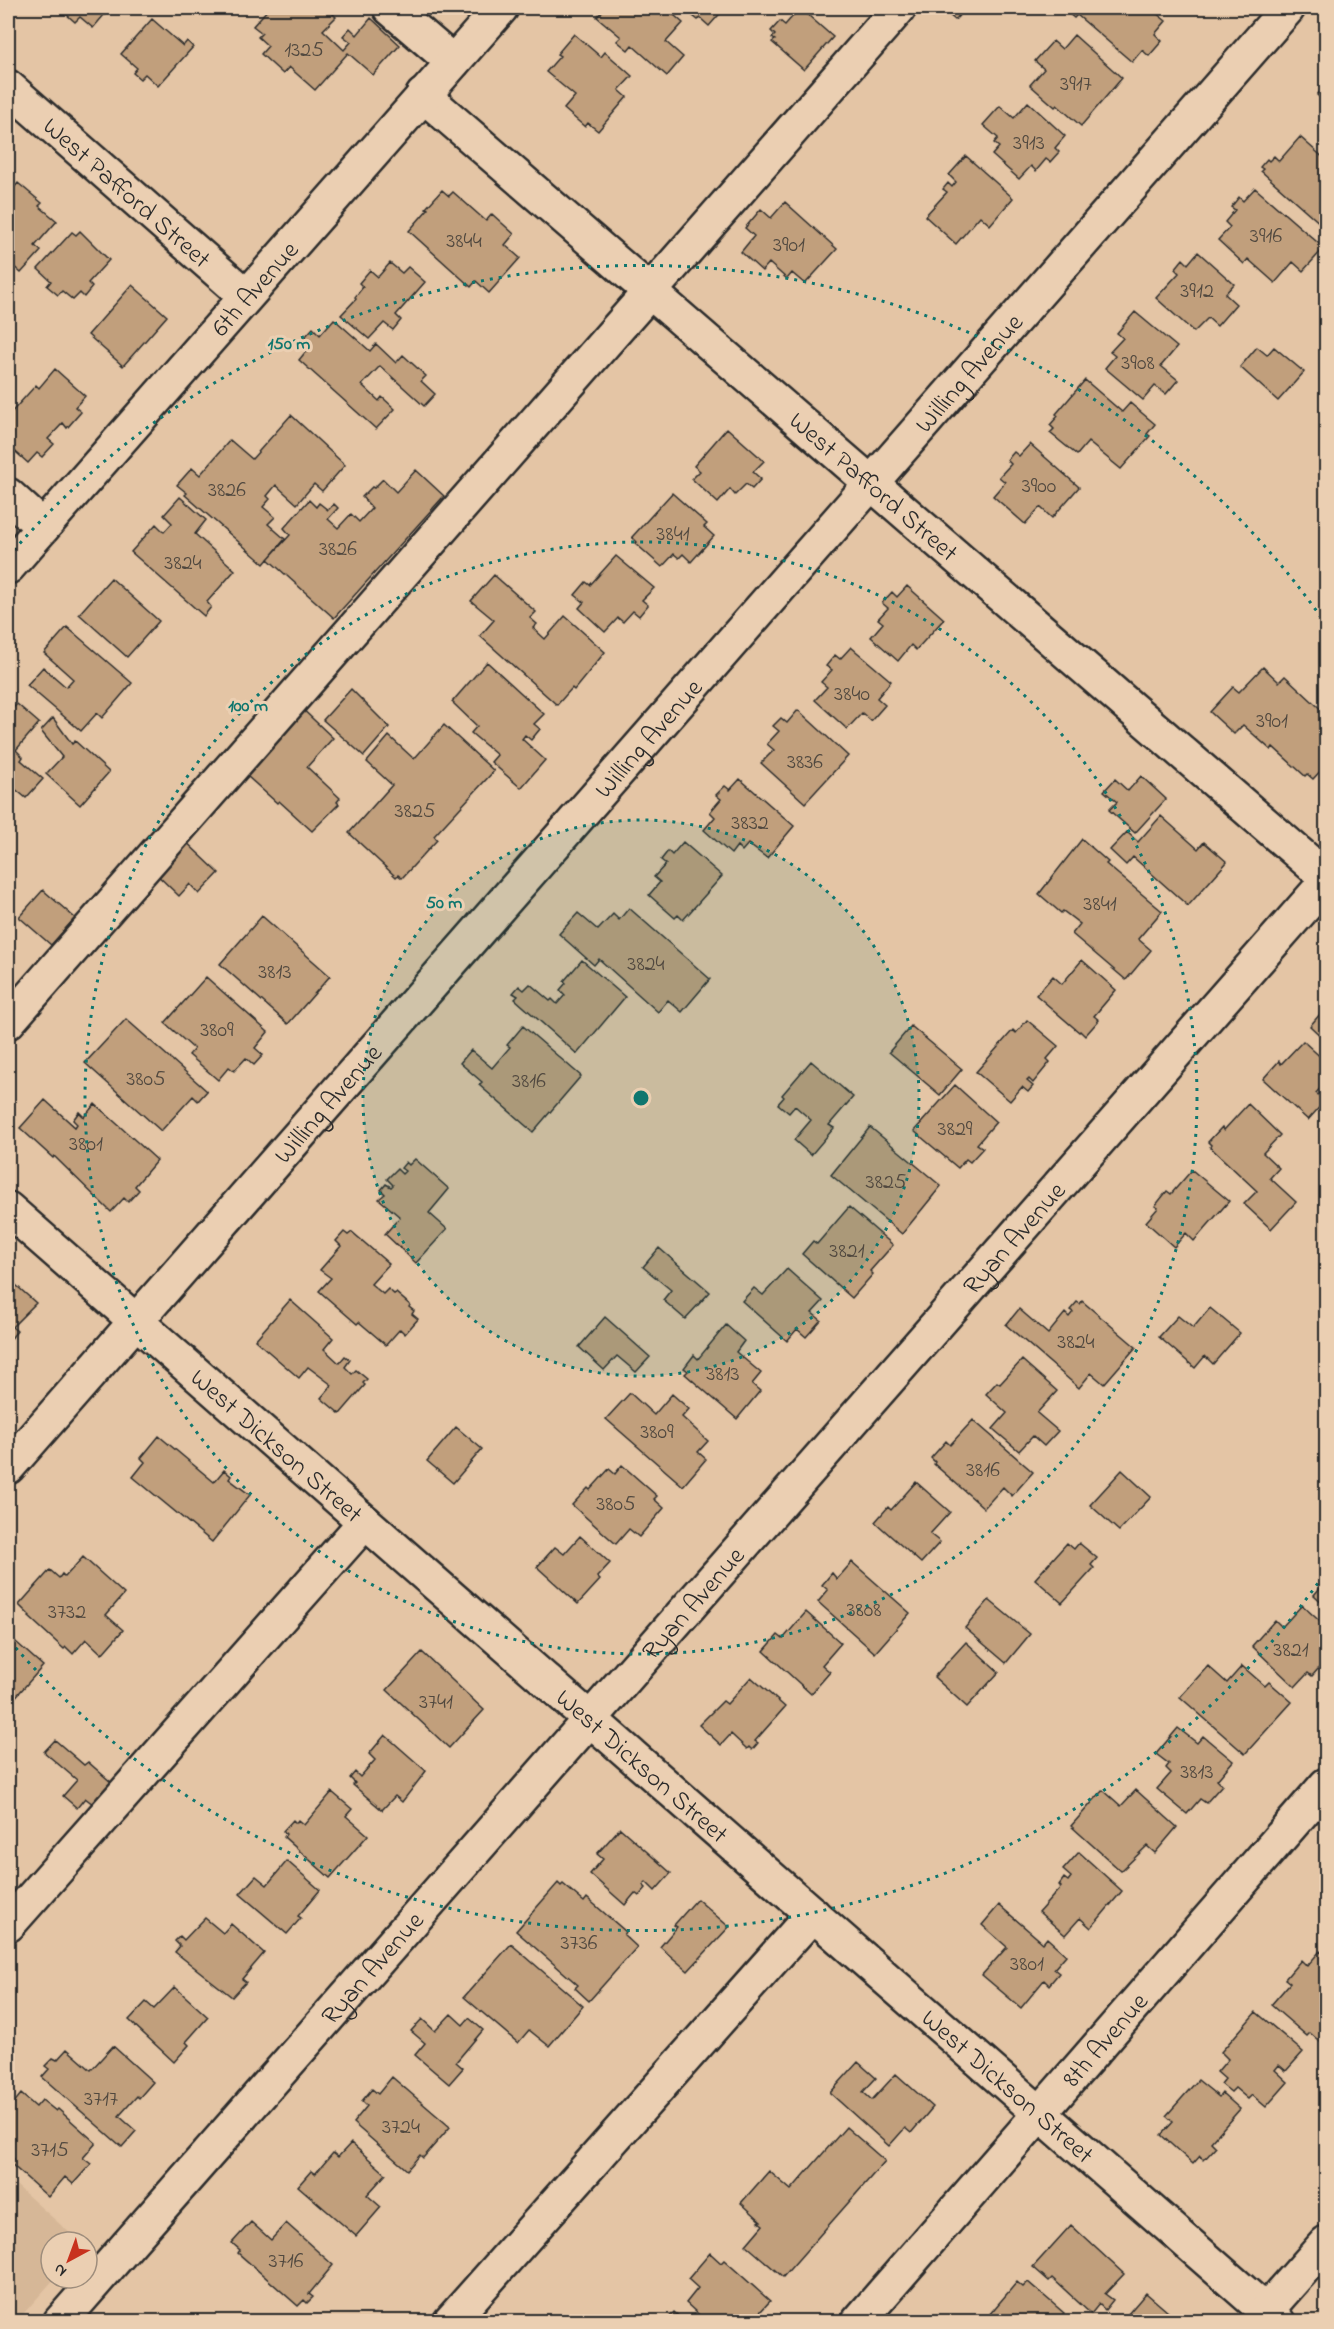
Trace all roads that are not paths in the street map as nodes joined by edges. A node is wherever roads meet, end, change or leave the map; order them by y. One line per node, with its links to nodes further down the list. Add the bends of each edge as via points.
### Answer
1 (390, 8): 5 (street)
2 (501, 8): 5 (street, 6th Avenue)
3 (898, 8): 8 (street)
4 (1288, 8): 10 (street, Willing Avenue)
5 (453, 62): 7 (street, 6th Avenue)
6 (8, 87): 9 (street, West Pafford Street)
7 (423, 95): 8 (street, West Pafford Street); 9 (street, 6th Avenue)
8 (649, 293): 10 (street, West Pafford Street); 16 (street)
9 (246, 296): 12 (street, 6th Avenue)
10 (871, 483): 14 (street, West Pafford Street); 18 (street, Willing Avenue)
11 (8, 495): 12 (street)
12 (43, 527): 13 (street, 6th Avenue)
13 (8, 567)
14 (1326, 877)
15 (1326, 882): 21 (street, Ryan Avenue)
16 (8, 1022)
17 (8, 1209): 18 (street, West Dickson Street)
18 (135, 1321): 19 (street, Willing Avenue); 20 (street, West Dickson Street)
19 (8, 1467)
20 (365, 1522): 21 (street, West Dickson Street); 24 (street)
21 (590, 1719): 23 (street, West Dickson Street); 28 (street, Ryan Avenue)
22 (1326, 1785): 25 (street, 8th Avenue)
23 (813, 1914): 25 (street, West Dickson Street); 29 (street)
24 (8, 1926)
25 (1040, 2113): 27 (street, West Dickson Street); 30 (street, 8th Avenue)
26 (1326, 2243): 27 (street)
27 (1272, 2316)
28 (60, 2322)
29 (450, 2322)
30 (858, 2322)

